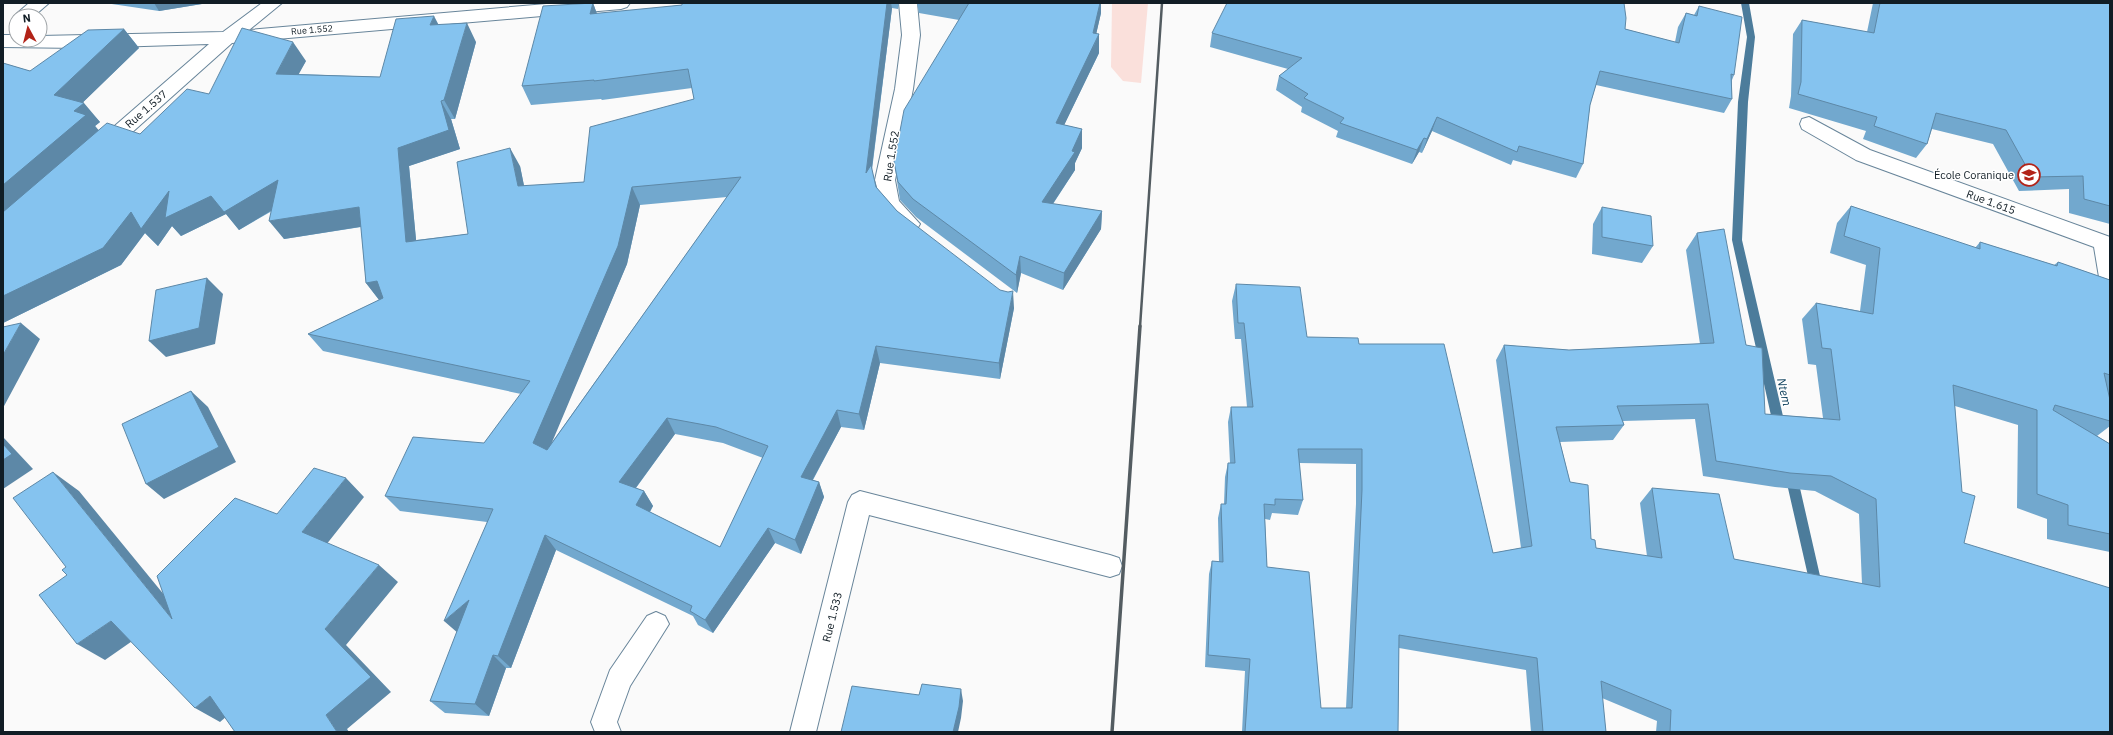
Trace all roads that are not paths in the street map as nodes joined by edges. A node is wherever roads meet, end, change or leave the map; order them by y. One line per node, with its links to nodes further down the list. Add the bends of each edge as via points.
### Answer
1 (273, 3): 5 (street, Rue 1.537)
2 (621, 3): 4 (street, Rue 1.552)
3 (908, 3): 9 (street, Rue 1.552, via 911,35 904,89 885,180 890,204)
4 (539, 7): 5 (street, Rue 1.552)
5 (227, 38): 6 (street, Rue 1.552, via 79,42); 8 (street, Rue 1.537)
6 (3, 40)
7 (1809, 124): 10 (street, Rue 1.615, via 1863,155)
8 (86, 162)
9 (921, 233)
10 (2107, 245): 11 (street)
11 (2110, 283)
12 (1110, 566): 15 (street, Rue 1.533, via 860,502)
13 (656, 624): 14 (street, via 619,679 604,722)
14 (608, 732)
15 (803, 732)

